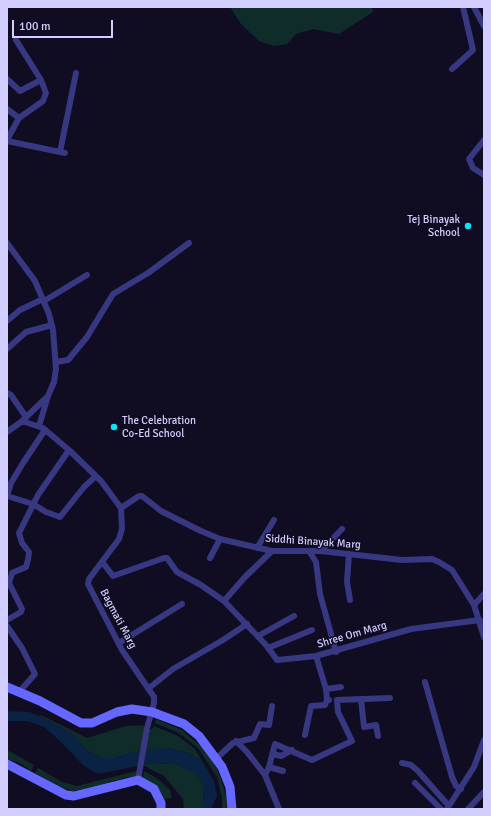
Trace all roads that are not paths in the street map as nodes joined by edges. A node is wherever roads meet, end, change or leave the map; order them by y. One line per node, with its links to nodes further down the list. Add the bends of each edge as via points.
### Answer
1 (463, 7): 5 (street, via 473,50)
2 (474, 7): 3 (street)
3 (484, 26)
4 (16, 40): 8 (street)
5 (452, 69)
6 (76, 73): 11 (street, via 62,153)
7 (7, 79): 8 (street, via 20,91)
8 (41, 80): 10 (street, via 45,89 43,101)
9 (7, 109): 10 (street)
10 (19, 118): 11 (street)
11 (7, 140)
12 (484, 140): 13 (street, via 469,159 473,168)
13 (484, 175)
14 (7, 243): 17 (street, via 27,269)
15 (189, 243): 21 (street, via 148,273 113,294 68,360)
16 (87, 275): 17 (street)
17 (43, 300): 18 (street, via 20,310); 19 (street)
18 (7, 321)
19 (52, 325): 20 (street, via 26,332); 21 (street)
20 (7, 349)
21 (56, 362): 23 (street, via 56,376)
22 (7, 392): 24 (street)
23 (48, 396): 24 (street); 26 (street)
24 (26, 417): 25 (street)
25 (21, 422): 26 (street); 28 (street)
26 (39, 426): 27 (street)
27 (45, 430): 29 (street); 31 (street, via 23,463)
28 (7, 432)
29 (69, 450): 30 (street); 32 (street)
30 (96, 476): 32 (street, via 60,517); 33 (street)
31 (7, 495): 32 (street)
32 (33, 504): 50 (street, via 19,533 22,544 29,552 26,567 12,573 9,583 22,609)
33 (121, 508): 36 (street, Siddhi Binayak Marg, via 142,496 172,518); 43 (street, Bagmati Marg, via 120,539)
34 (274, 520): 37 (street)
35 (342, 529): 40 (street)
36 (220, 539): 37 (street, Siddhi Binayak Marg); 42 (street)
37 (257, 548): 38 (street, Siddhi Binayak Marg)
38 (272, 551): 39 (street, Siddhi Binayak Marg); 46 (street)
39 (309, 551): 40 (street, Siddhi Binayak Marg); 59 (street, via 316,562 320,594)
40 (321, 551): 41 (street, Siddhi Binayak Marg)
41 (349, 554): 45 (street, via 347,582); 48 (street, Siddhi Binayak Marg, via 402,560 432,559 452,570)
42 (210, 558)
43 (104, 563): 46 (street, Shree Om Marg, via 113,576 167,558 178,572); 57 (street, Bagmati Marg, via 89,579 88,584)
44 (484, 594): 48 (street)
45 (350, 600)
46 (224, 601): 52 (street, Shree Om Marg)
47 (182, 604): 57 (street)
48 (474, 605): 51 (street, Siddhi Binayak Marg)
49 (294, 616): 55 (street)
50 (7, 620)
51 (480, 620): 56 (street, Siddhi Binayak Marg); 59 (street, Shree Om Marg, via 411,629)
52 (247, 624): 55 (street, Shree Om Marg); 64 (street, via 173,669)
53 (7, 626): 66 (street, via 35,674)
54 (312, 630): 58 (street)
55 (258, 636): 58 (street, Shree Om Marg)
56 (484, 637)
57 (119, 643): 64 (street, Bagmati Marg)
58 (268, 648): 60 (street, Shree Om Marg, via 277,660)
59 (336, 652): 60 (street, Shree Om Marg)
60 (316, 656): 65 (street)
61 (425, 682): 87 (street, via 452,778)
62 (7, 687): 66 (main road)
63 (341, 687): 65 (street)
64 (149, 688): 72 (street, Bagmati Marg, via 154,697)
65 (326, 689): 68 (street)
66 (20, 691): 72 (main road, via 81,724 92,723 125,710)
67 (390, 698): 70 (street)
68 (327, 700): 69 (street); 73 (street, via 325,705 311,706)
69 (337, 700): 70 (street); 77 (street, via 338,712 352,741 312,760)
70 (361, 700): 74 (street, via 364,727 376,725)
71 (272, 706): 76 (street, via 269,725 260,724 254,738)
72 (152, 712): 79 (main road, via 191,729); 85 (street, Bagmati Marg)
73 (305, 735)
74 (378, 736)
75 (484, 740): 87 (street, via 474,767)
76 (236, 741): 79 (street); 84 (street)
77 (292, 750): 78 (street, via 281,756); 78 (street, via 275,744)
78 (272, 754): 82 (street)
79 (217, 758): 91 (main road, via 230,787)
80 (402, 763): 89 (street, via 412,765)
81 (7, 764): 85 (main road, via 66,795 74,796)
82 (269, 767): 83 (street); 84 (street)
83 (283, 771)
84 (265, 775): 92 (street)
85 (138, 780): 90 (main road, via 154,789 162,803)
86 (415, 783): 93 (street)
87 (461, 789): 89 (street)
88 (484, 792): 94 (street)
89 (448, 807)
90 (161, 809)
91 (232, 809)
92 (279, 809)
93 (441, 809)
94 (468, 809)

